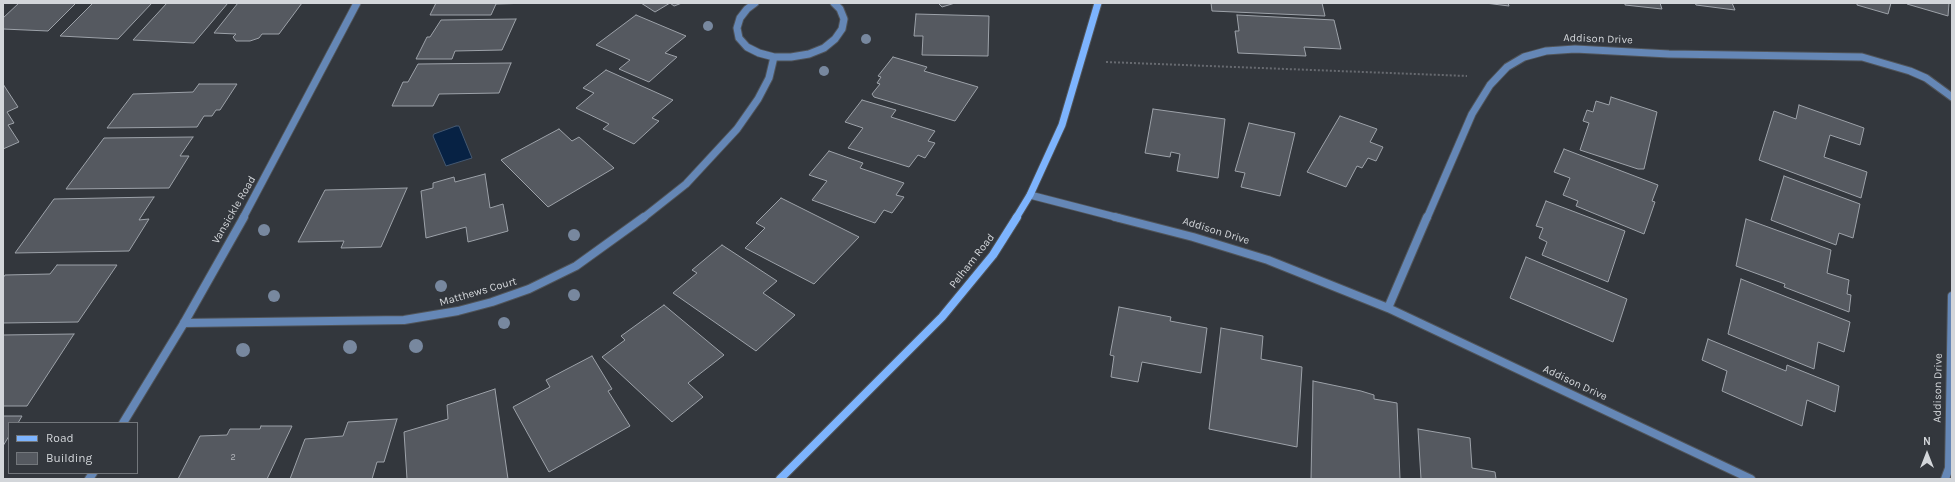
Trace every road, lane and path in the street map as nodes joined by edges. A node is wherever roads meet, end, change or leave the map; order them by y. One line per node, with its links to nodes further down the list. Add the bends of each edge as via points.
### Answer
1 (357, 3): 12 (street, Vansickle Road, via 267,176)
2 (755, 3): 5 (street, via 740,18 737,28 739,38 747,47)
3 (834, 3): 5 (street, via 844,19 842,29 835,40 809,54 791,58)
4 (1098, 3): 6 (main road, Pelham Road)
5 (774, 57): 12 (street, Matthews Court, via 769,78 746,117 713,157 686,184 651,213 576,266 529,289 458,311 404,320)
6 (1082, 61): 7 (path); 9 (main road, Pelham Road, via 1062,126)
7 (1497, 77): 8 (street, Addison Drive, via 1507,67 1524,57 1565,49 1695,55 1834,55 1862,58 1910,71 1932,82); 11 (street, Addison Drive, via 1483,94 1472,114)
8 (1952, 97)
9 (1030, 195): 11 (street, Addison Drive, via 1230,248 1307,275); 14 (main road, Pelham Road, via 993,255 942,317)
10 (1952, 296): 16 (street, Addison Drive, via 1949,468)
11 (1388, 308): 15 (street, Addison Drive)
12 (184, 323): 13 (street, Vansickle Road)
13 (124, 422)
14 (780, 479)
15 (1751, 479)
16 (1945, 479)

